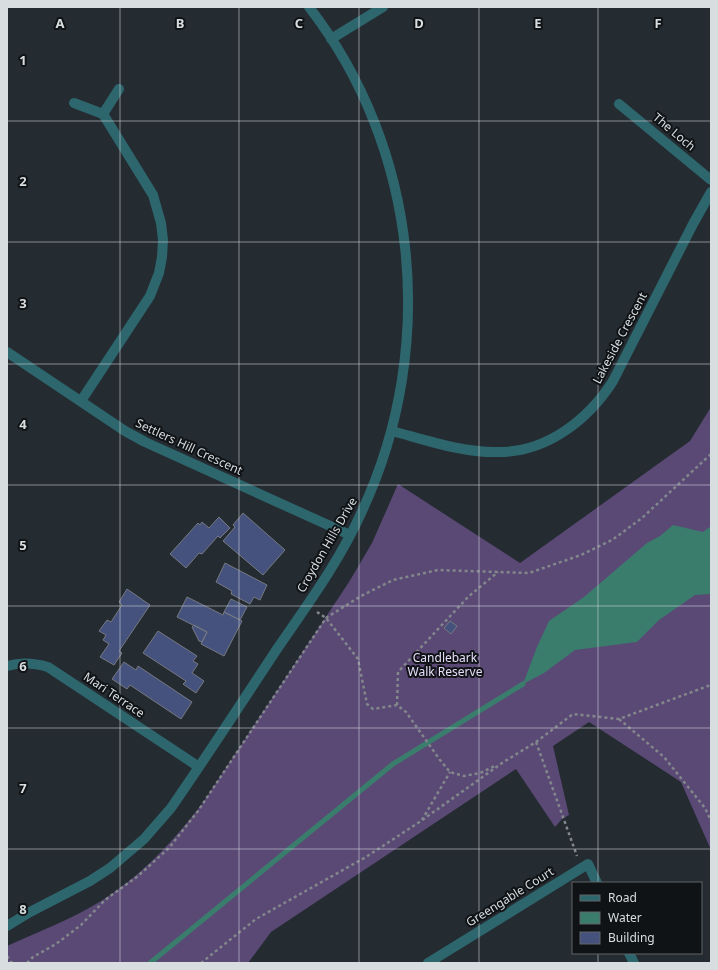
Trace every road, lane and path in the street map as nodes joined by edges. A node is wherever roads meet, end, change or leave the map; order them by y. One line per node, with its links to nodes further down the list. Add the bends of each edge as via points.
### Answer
1 (309, 7): 3 (street, Croydon Hills Drive)
2 (384, 7): 3 (street)
3 (331, 39): 12 (street, Croydon Hills Drive, via 358,84 381,140 393,177 404,234 408,329 402,384)
4 (119, 89): 7 (street)
5 (74, 103): 7 (street)
6 (620, 104): 8 (street, The Loch)
7 (103, 114): 11 (street, via 153,195 161,223 162,257 150,296)
8 (711, 180)
9 (711, 192): 12 (street, Lakeside Crescent, via 613,381 597,404 576,424 533,446 499,452 447,445)
10 (7, 352): 11 (street, Settlers Hill Crescent)
11 (81, 401): 14 (street, Settlers Hill Crescent, via 144,442)
12 (392, 431): 14 (street, Croydon Hills Drive, via 374,484)
13 (711, 454): 15 (path, via 642,518 612,540 581,555 530,573)
14 (350, 535): 16 (street, Croydon Hills Drive)
15 (499, 572): 17 (path, via 438,570 393,580); 21 (path, via 468,597 398,672)
16 (306, 606): 17 (path); 25 (street, Croydon Hills Drive)
17 (326, 618): 21 (path, via 358,659 367,704 373,709)
18 (7, 666): 25 (street, Mari Terrace, via 27,663 48,668)
19 (711, 682): 20 (path)
20 (709, 686): 22 (path)
21 (397, 705): 26 (path, via 406,712)
22 (619, 719): 23 (path, via 573,714); 28 (path, via 664,757 705,808)
23 (536, 742): 24 (path); 29 (path)
24 (502, 763): 26 (path, via 480,773 464,776); 27 (path)
25 (199, 767): 31 (street, Croydon Hills Drive, via 171,808 128,854 90,881)
26 (450, 772): 27 (path)
27 (421, 821): 36 (path, via 366,857 256,919)
28 (711, 821)
29 (581, 869): 30 (street, via 588,864); 37 (street, Greengable Court)
30 (597, 882)
31 (30, 912): 32 (street, Croydon Hills Drive); 33 (street, Croydon Hills Drive)
32 (7, 917)
33 (7, 926)
34 (7, 956): 35 (path)
35 (12, 963)
36 (201, 963)
37 (428, 963)

